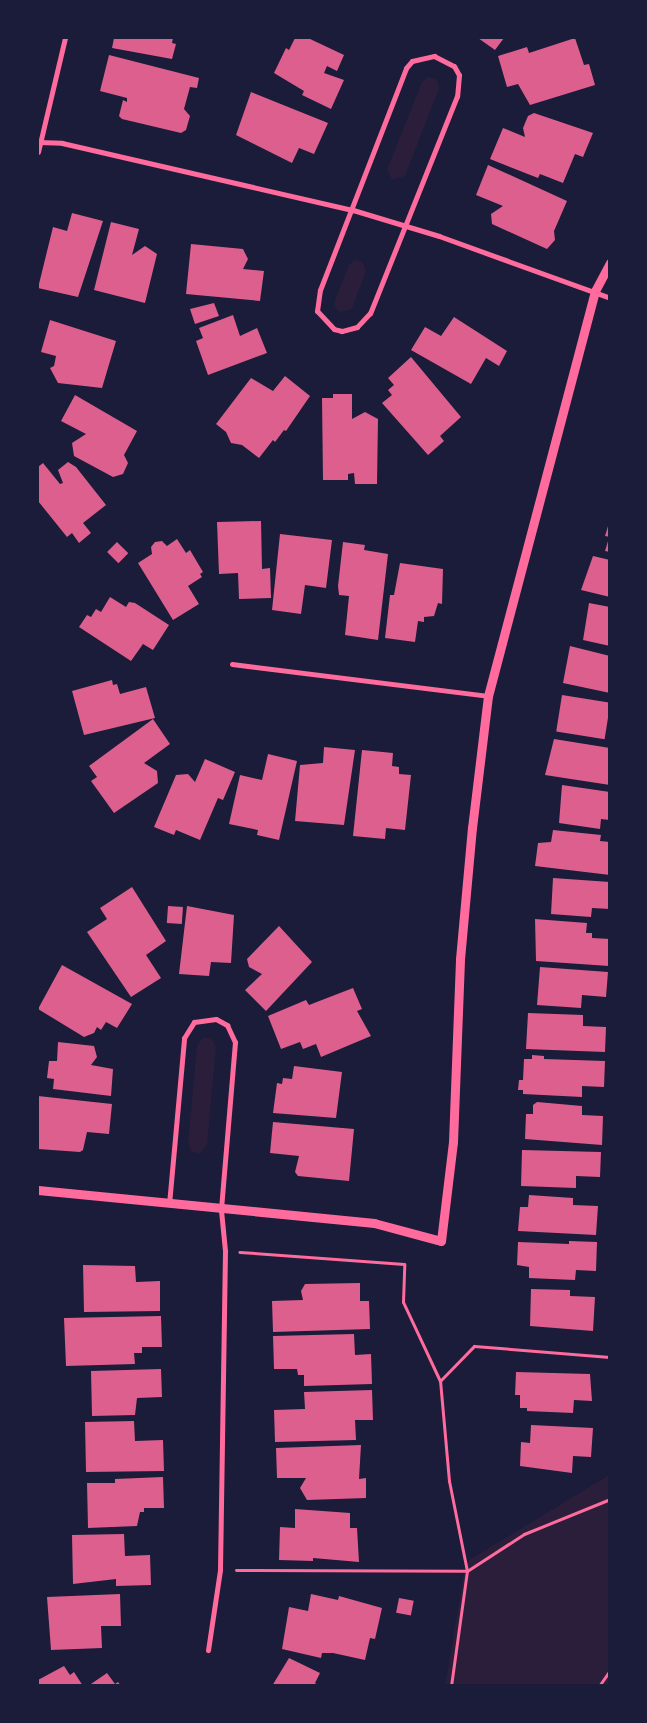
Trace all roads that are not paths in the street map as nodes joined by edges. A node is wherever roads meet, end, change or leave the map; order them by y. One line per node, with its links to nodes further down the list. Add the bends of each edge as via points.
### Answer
1 (65, 38): 2 (street)
2 (39, 142): 3 (street); 4 (street, via 62,143)
3 (38, 152)
4 (353, 210): 5 (street); 5 (street, via 316,305 321,318 334,329 342,331 357,327 370,313); 5 (street, via 406,68 412,61 423,57 447,60 459,75 457,96)
5 (406, 228): 7 (street, via 440,236)
6 (610, 263): 7 (street)
7 (594, 291): 8 (street); 10 (street)
8 (610, 298)
9 (232, 664): 10 (street)
10 (488, 696): 13 (street, via 463,922 453,1142 440,1241 374,1223)
11 (38, 1190): 12 (street)
12 (169, 1205): 13 (street); 13 (street, via 184,1038 194,1022 208,1018 227,1025 235,1042)
13 (221, 1210): 14 (street, via 225,1251 220,1570)
14 (208, 1650)

